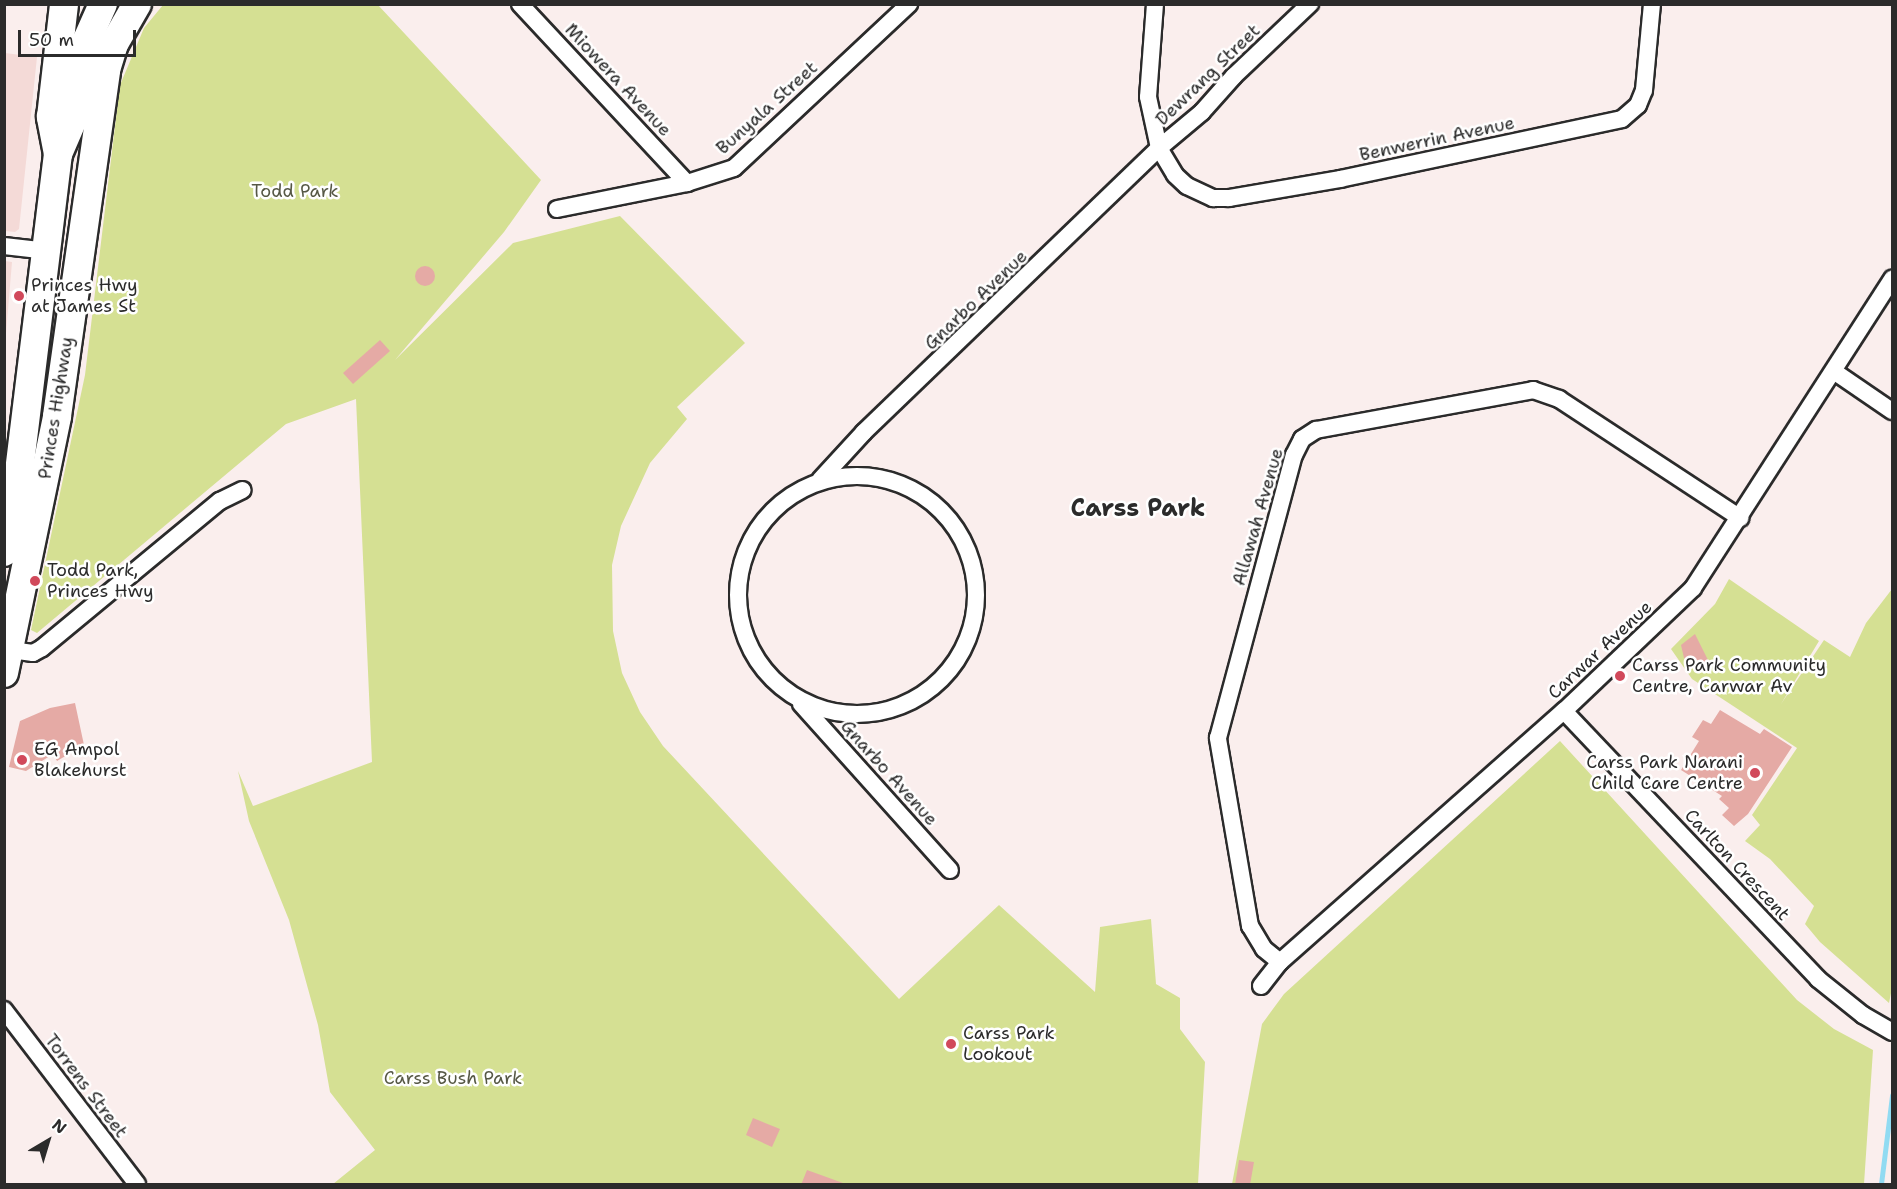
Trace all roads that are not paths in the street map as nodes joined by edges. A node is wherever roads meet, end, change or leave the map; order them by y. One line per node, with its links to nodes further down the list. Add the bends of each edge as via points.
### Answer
1 (64, 4): 12 (highway, via 51,117)
2 (103, 4): 12 (highway, Princes Highway, via 87,40 74,117)
3 (111, 4): 10 (highway)
4 (137, 4): 10 (highway, Princes Highway)
5 (520, 4): 13 (street, Miowera Avenue)
6 (909, 4): 13 (street, Bunyala Street, via 734,168)
7 (1155, 4): 11 (street, Benwerrin Avenue, via 1148,97)
8 (1310, 4): 11 (street, Dewrang Street, via 1202,112)
9 (1652, 4): 11 (street, Benwerrin Avenue, via 1642,98 1631,113 1611,124 1229,198 1213,198 1187,186 1175,176)
10 (114, 45): 24 (highway, Princes Highway, via 106,70 57,416)
11 (1159, 148): 20 (street, Gnarbo Avenue, via 864,432)
12 (58, 154): 16 (highway, Princes Highway)
13 (687, 183): 14 (street, Bunyala Street)
14 (556, 209)
15 (4, 246): 16 (street)
16 (48, 252): 23 (highway, Princes Highway, via 15,504)
17 (1893, 279): 18 (street, Carwar Avenue)
18 (1835, 372): 19 (street); 22 (street, Carwar Avenue)
19 (1893, 411)
20 (820, 480): 25 (street, Gnarbo Avenue, via 787,496 771,512 749,543 738,583 740,619 756,657); 25 (street, Gnarbo Avenue, via 853,476 889,480 935,505 966,549 976,600 960,656 924,693 892,709 857,716 838,715)
21 (243, 490): 24 (street, via 220,501 42,648)
22 (1740, 518): 26 (street, Carwar Avenue, via 1693,588); 28 (street, Allawah Avenue, via 1559,399 1533,390 1316,430 1302,439 1294,455 1218,738 1250,926 1264,949)
23 (4, 552)
24 (7, 657)
25 (798, 702): 27 (street, Gnarbo Avenue)
26 (1564, 711): 28 (street, Carwar Avenue); 31 (street, Carlton Crescent, via 1804,966 1849,1004)
27 (950, 870)
28 (1280, 962): 29 (street, Carwar Avenue)
29 (1261, 986)
30 (4, 1010): 32 (street, Torrens Street)
31 (1887, 1028)
32 (137, 1185)

